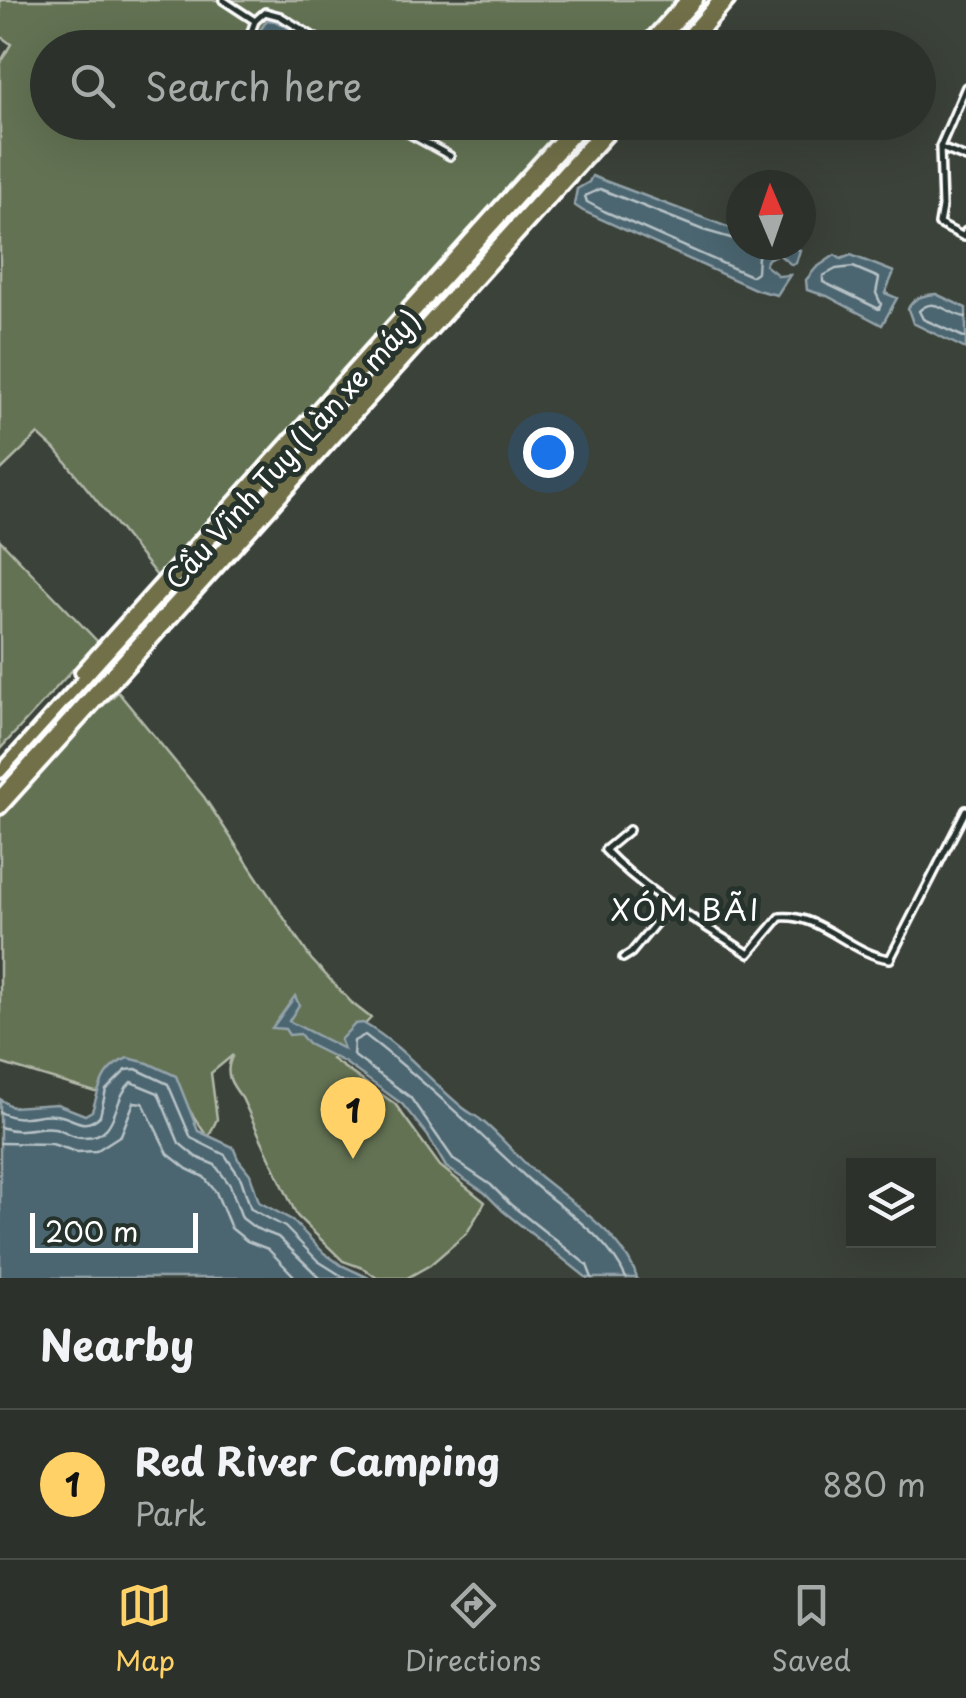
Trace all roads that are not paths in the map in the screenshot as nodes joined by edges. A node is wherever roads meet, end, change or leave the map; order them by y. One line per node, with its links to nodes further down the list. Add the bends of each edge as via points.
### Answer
1 (223, 0): 6 (street)
2 (686, 0): 9 (highway)
3 (697, 0): 10 (highway)
4 (719, 0): 11 (highway)
5 (730, 0): 12 (highway)
6 (255, 21): 7 (street); 8 (street, via 262,13 275,14)
7 (252, 30)
8 (302, 30)
9 (659, 30)
10 (670, 30)
11 (692, 30)
12 (703, 30)
13 (966, 86): 19 (street)
14 (420, 140): 20 (street)
15 (560, 140): 23 (highway, Cầu Vĩnh Tuy (Làn xe máy))
16 (570, 140): 24 (highway)
17 (593, 140): 25 (highway)
18 (604, 140): 26 (highway, Cầu Vĩnh Tuy (Làn xe máy))
19 (940, 147): 21 (street); 22 (street, via 938,224)
20 (450, 156)
21 (966, 158)
22 (966, 232)
23 (0, 762)
24 (0, 772)
25 (0, 796)
26 (0, 808)
27 (966, 810): 29 (street, via 890,959 797,916 780,917 749,954)
28 (629, 830): 29 (street, via 605,850)
29 (670, 906): 30 (street)
30 (623, 958)

